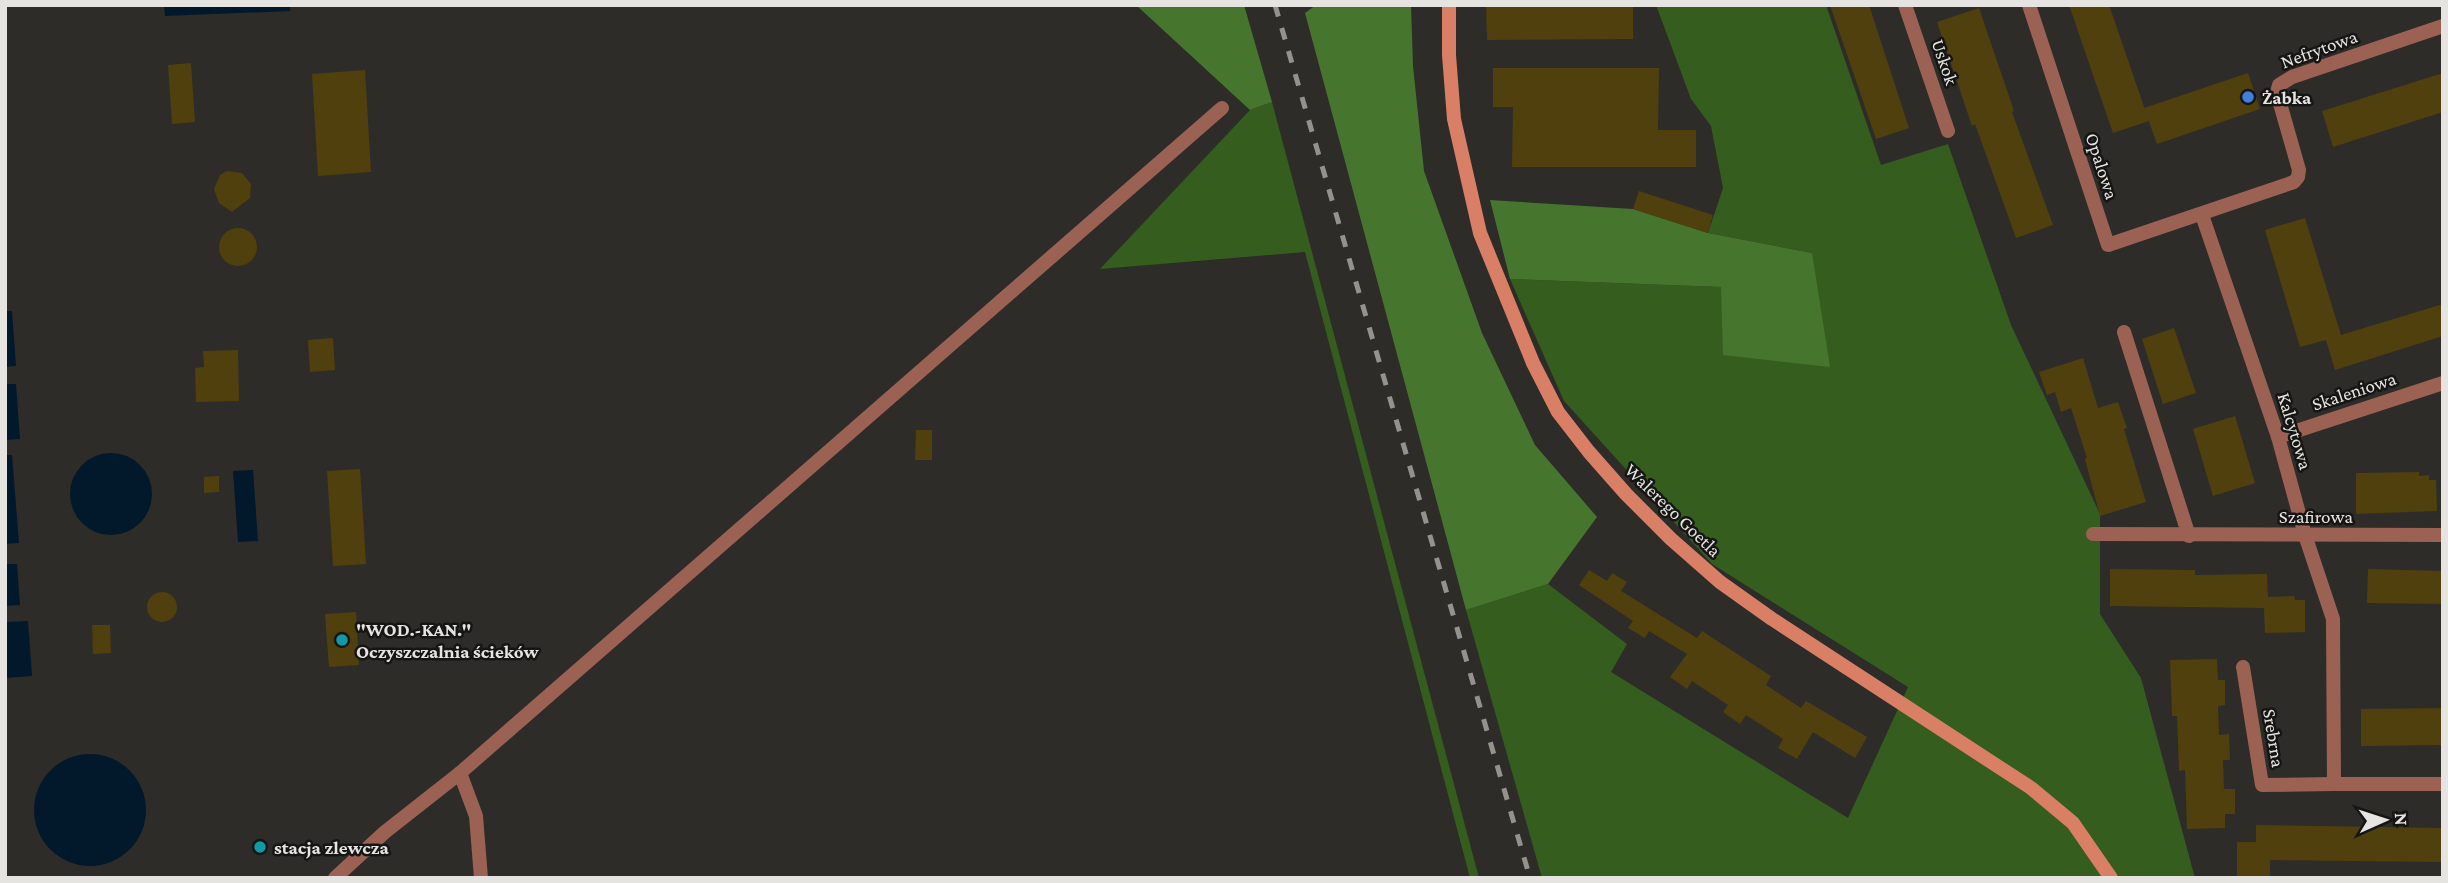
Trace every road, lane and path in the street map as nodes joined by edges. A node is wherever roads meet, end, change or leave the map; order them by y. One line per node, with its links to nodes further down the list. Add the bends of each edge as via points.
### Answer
1 (1449, 5): 21 (street, Walerego Goetla, via 1454,119 1480,233 1532,363 1558,412 1626,494 1720,582 2031,788 2073,824)
2 (1905, 5): 6 (street, Uskok)
3 (2029, 5): 7 (street, Opalowa, via 2108,245)
4 (2443, 26): 7 (street, Nefrytowa, via 2284,81 2277,93 2298,177)
5 (1222, 107): 16 (street)
6 (1948, 131)
7 (2202, 215): 10 (street, Kalcytowa)
8 (2124, 332): 14 (street)
9 (2443, 383): 10 (street, Skaleniowa)
10 (2278, 437): 12 (street, Kalcytowa)
11 (2093, 534): 14 (street, Szafirowa)
12 (2305, 535): 13 (street, Szafirowa); 14 (street, Szafirowa); 17 (street, Kalcytowa, via 2334,631)
13 (2443, 535)
14 (2189, 536)
15 (2243, 667): 17 (street, Srebrna, via 2262,785)
16 (460, 774): 19 (street); 20 (street, via 476,816)
17 (2334, 784): 18 (street, Srebrna)
18 (2443, 785)
19 (335, 878)
20 (481, 878)
21 (2111, 878)

